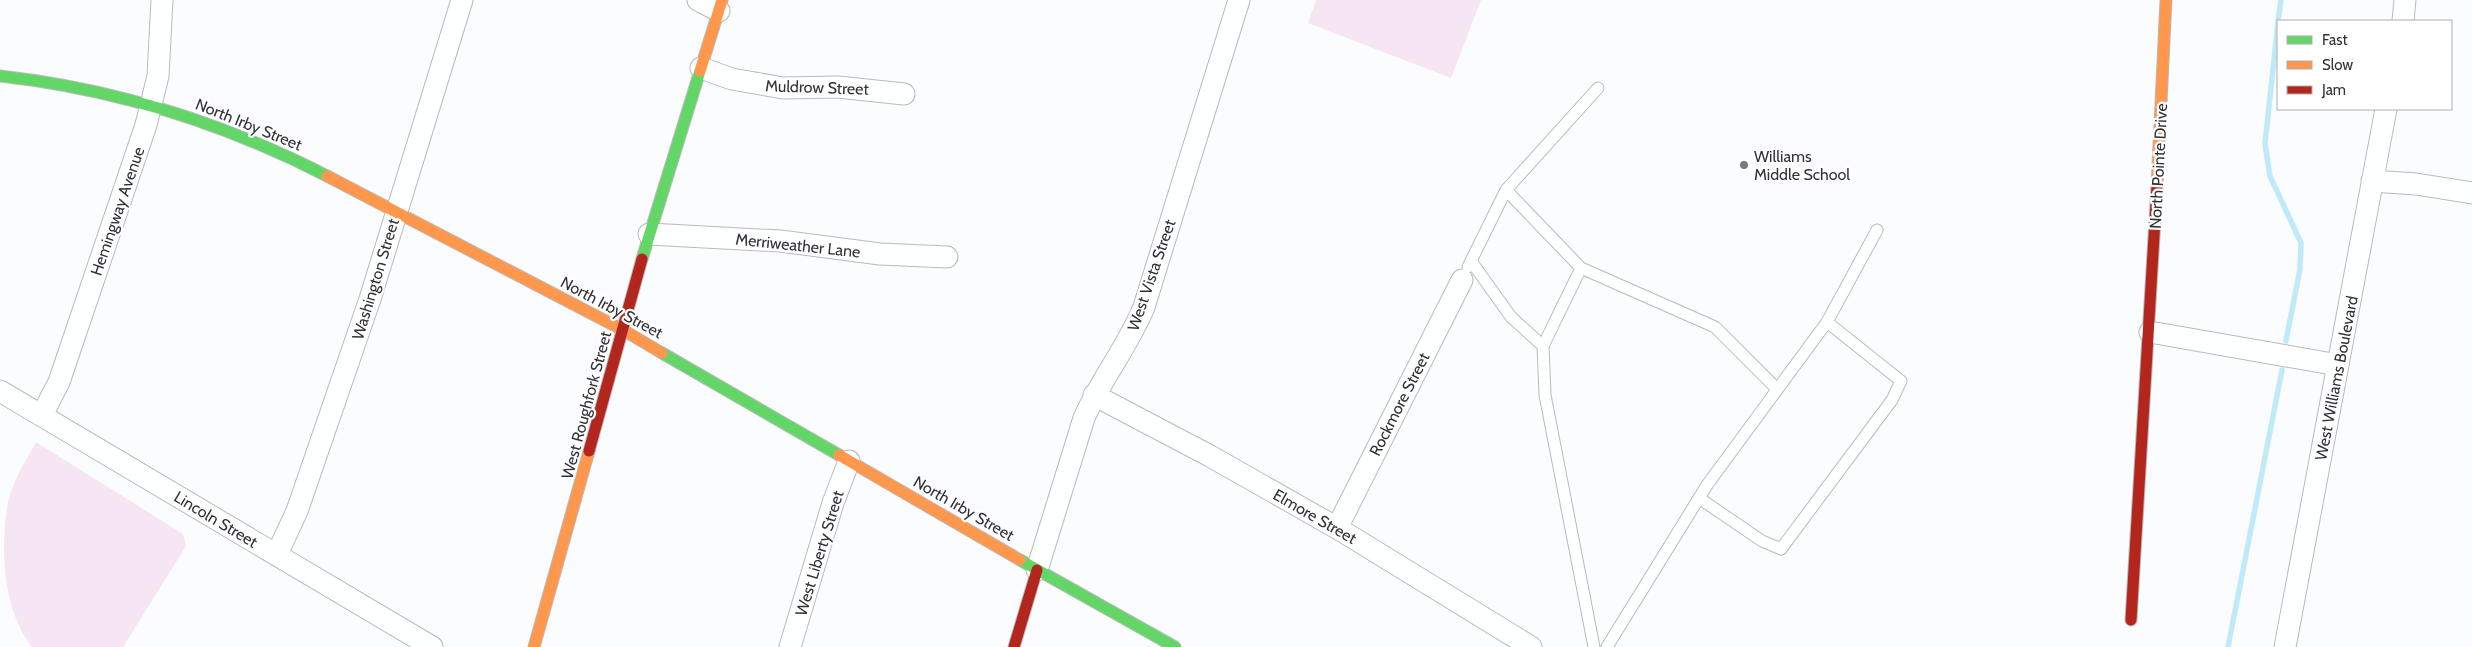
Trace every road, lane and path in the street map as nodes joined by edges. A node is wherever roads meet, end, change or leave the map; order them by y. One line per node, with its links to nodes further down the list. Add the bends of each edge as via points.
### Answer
1 (162, 0): 13 (street, Hemingway Avenue, via 158,76)
2 (462, 0): 18 (street, Washington Street, via 424,131)
3 (698, 0): 7 (street)
4 (1239, 0): 31 (street, West Vista Street, via 1144,307 1125,346)
5 (2166, 0): 26 (street, North Pointe Drive)
6 (2405, 0): 8 (street)
7 (721, 5): 9 (street, West Roughfork Street)
8 (2403, 20)
9 (701, 68): 12 (street, Muldrow Street, via 732,79 783,88 838,87); 20 (street, West Roughfork Street)
10 (0, 76): 13 (street, North Irby Street, via 105,92)
11 (1598, 88): 16 (lane)
12 (904, 94)
13 (152, 104): 18 (street, North Irby Street, via 258,142); 32 (street, Hemingway Avenue, via 59,382)
14 (2386, 110): 15 (street, West Williams Boulevard)
15 (2372, 181): 17 (street); 28 (street, West Williams Boulevard)
16 (1506, 190): 22 (lane); 23 (lane)
17 (2472, 193)
18 (396, 212): 25 (street, North Irby Street); 36 (street, Washington Street, via 301,502)
19 (1877, 230): 24 (lane)
20 (649, 234): 21 (street, Merriweather Lane, via 780,241 880,254); 25 (street, West Roughfork Street)
21 (947, 257)
22 (1581, 268): 27 (lane); 29 (lane, via 1716,327)
23 (1467, 270): 27 (lane); 35 (street, Rockmore Street)
24 (1827, 322): 29 (lane); 34 (lane, via 1901,381 1892,400 1781,548 1762,541)
25 (623, 330): 33 (street, North Irby Street); 40 (street, West Roughfork Street)
26 (2150, 332): 28 (street); 38 (street, North Pointe Drive)
27 (1543, 346): 45 (lane, via 1545,395)
28 (2338, 365): 47 (street, West Williams Boulevard)
29 (1777, 389): 34 (lane)
30 (0, 391): 32 (street, Lincoln Street)
31 (1094, 395): 35 (street, Elmore Street); 37 (street, West Vista Street)
32 (42, 415): 36 (street, Lincoln Street)
33 (849, 460): 37 (street, North Irby Street); 41 (street, West Liberty Street)
34 (1699, 498): 46 (lane)
35 (1337, 528): 44 (street, Elmore Street)
36 (276, 554): 39 (street, Lincoln Street)
37 (1037, 570): 42 (street); 43 (street, North Irby Street)
38 (2131, 620)
39 (432, 647)
40 (534, 647)
41 (790, 647)
42 (1014, 647)
43 (1175, 647)
44 (1532, 647)
45 (1594, 647)
46 (1607, 647)
47 (2285, 647)

